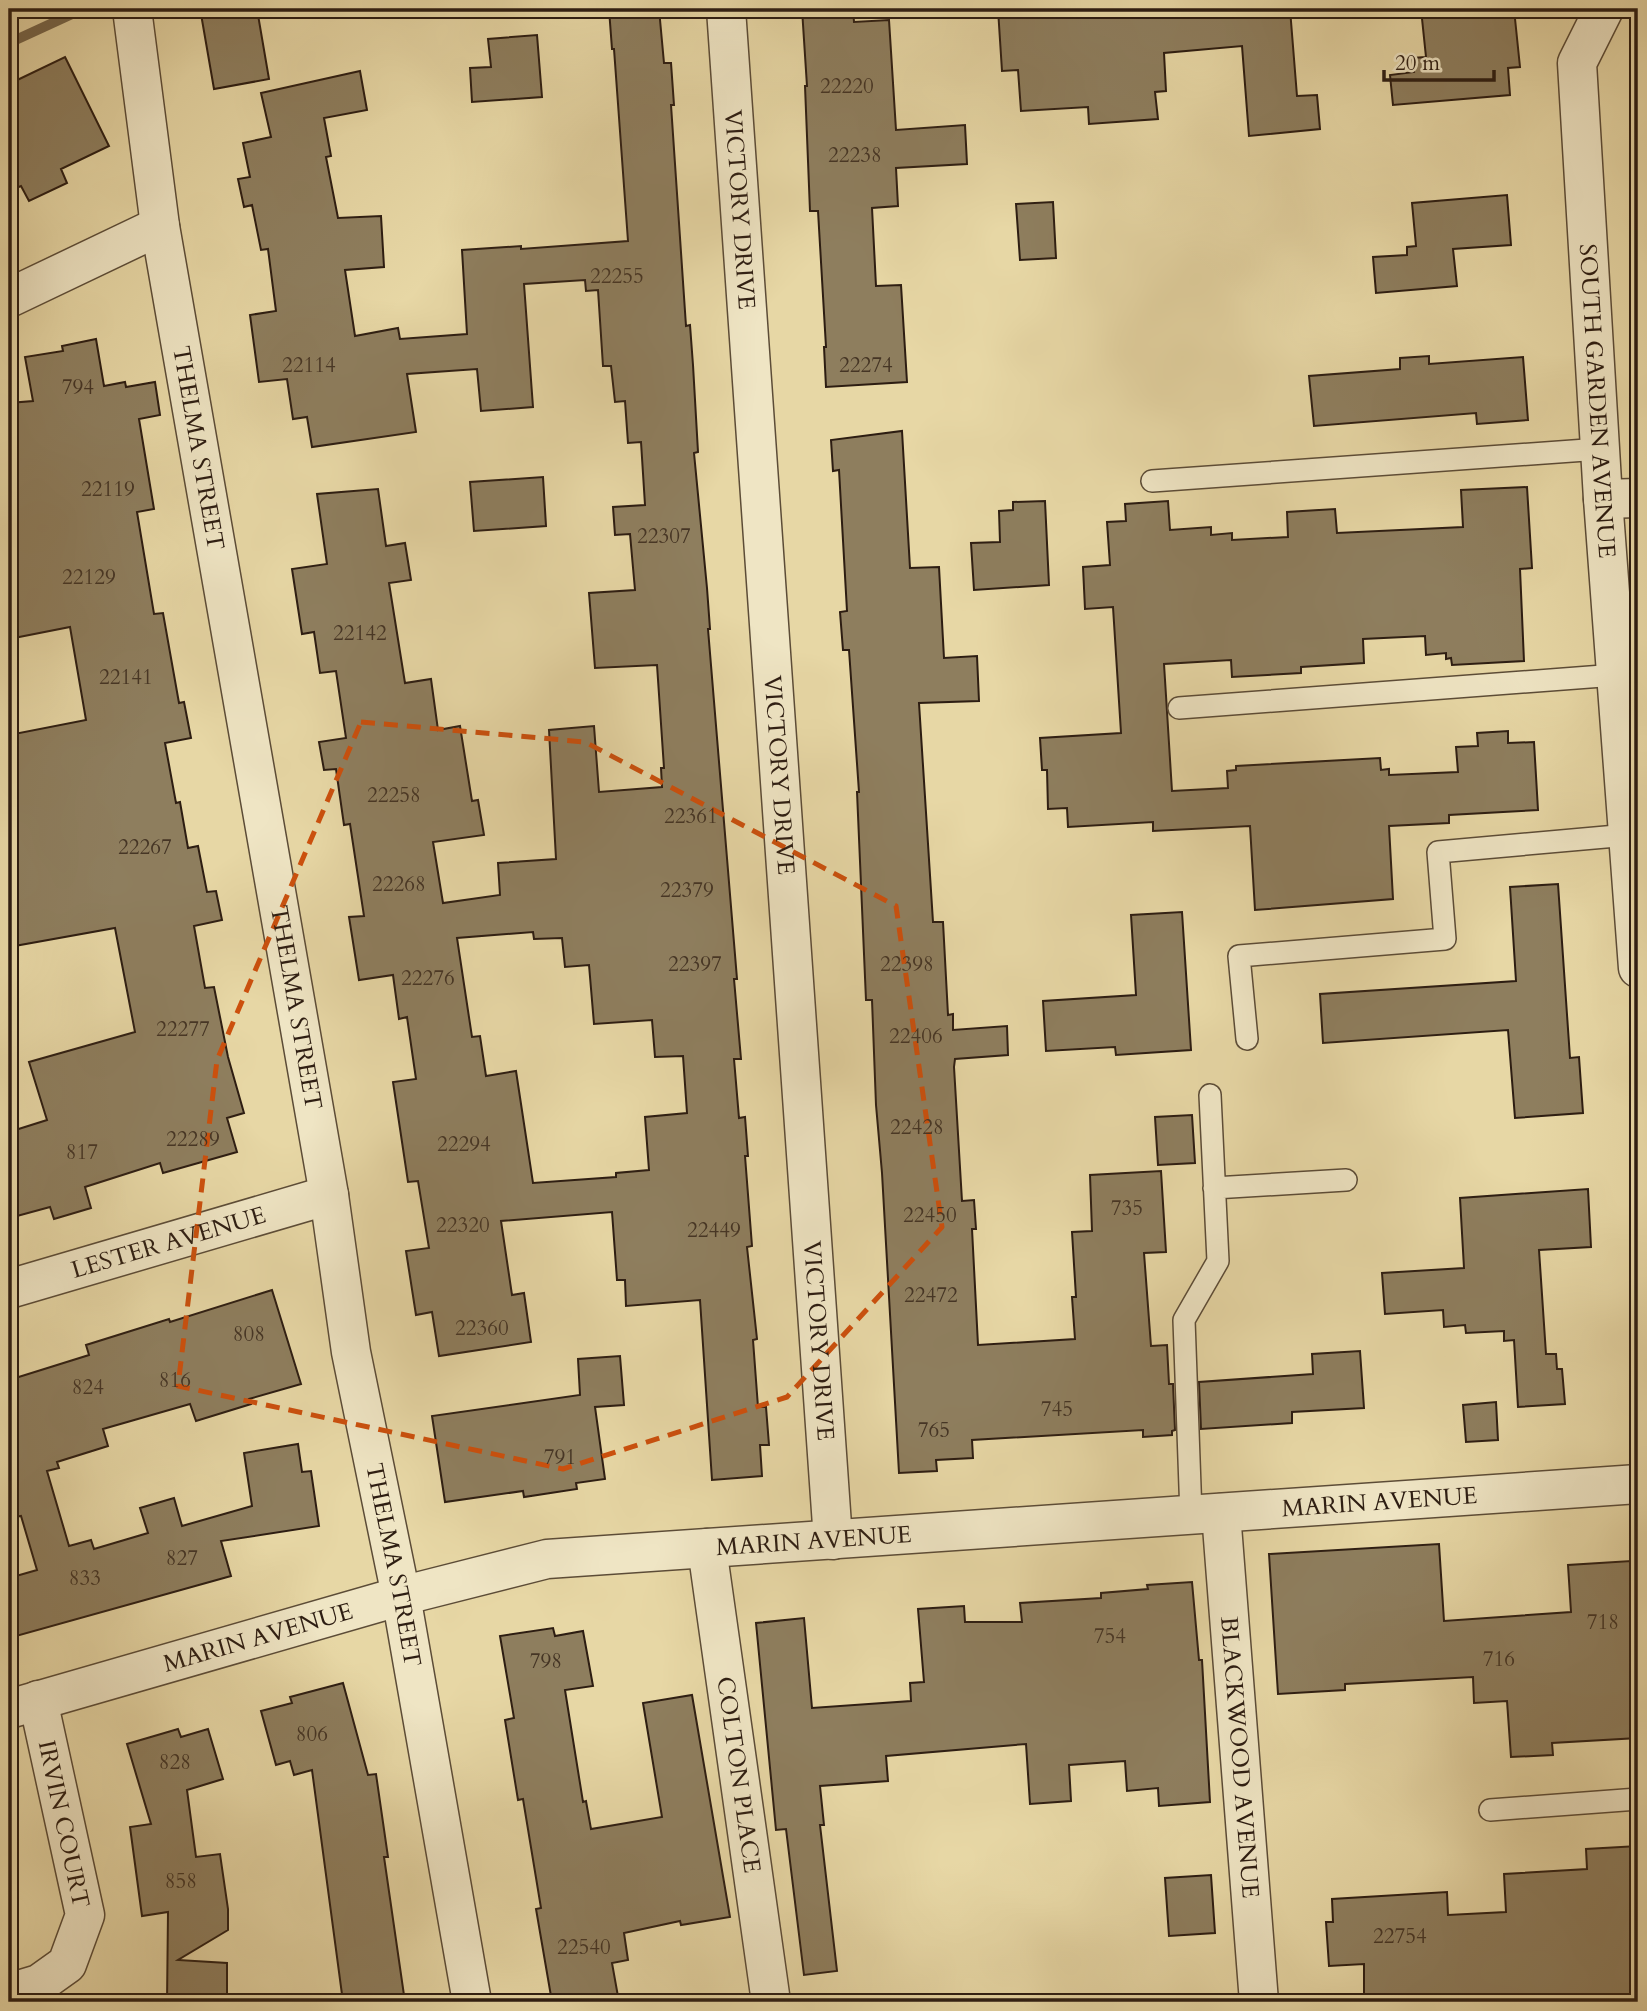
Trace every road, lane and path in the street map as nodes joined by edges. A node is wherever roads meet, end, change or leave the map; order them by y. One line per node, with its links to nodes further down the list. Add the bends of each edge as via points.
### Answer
1 (132, 9): 4 (street, THELMA STREET)
2 (726, 9): 21 (street, VICTORY DRIVE)
3 (1604, 9): 6 (street, SOUTH GARDEN AVENUE, via 1577,63)
4 (160, 226): 5 (street); 17 (street, THELMA STREET)
5 (9, 298)
6 (1600, 449): 7 (lane); 8 (street, SOUTH GARDEN AVENUE)
7 (1152, 481)
8 (1620, 499): 9 (street, SOUTH GARDEN AVENUE)
9 (1616, 675): 10 (lane); 11 (street, SOUTH GARDEN AVENUE)
10 (1179, 708)
11 (1628, 835): 12 (street, SOUTH GARDEN AVENUE); 13 (lane, via 1438,852 1445,939 1239,956)
12 (1638, 968)
13 (1247, 1039)
14 (1210, 1095): 16 (lane)
15 (1346, 1180): 16 (lane)
16 (1214, 1188): 20 (lane, via 1218,1261 1184,1320)
17 (329, 1195): 18 (street, LESTER AVENUE); 23 (street, THELMA STREET, via 351,1352)
18 (9, 1289)
19 (1638, 1484): 20 (street, MARIN AVENUE)
20 (1206, 1514): 21 (street, MARIN AVENUE); 30 (street, BLACKWOOD AVENUE)
21 (833, 1540): 22 (street, MARIN AVENUE)
22 (707, 1548): 23 (street, MARIN AVENUE, via 547,1559); 29 (street, COLTON PLACE)
23 (401, 1596): 24 (street, MARIN AVENUE); 28 (street, THELMA STREET)
24 (24, 1705): 27 (street, IRVIN COURT, via 85,1915 67,1964 39,1984)
25 (1638, 1799): 26 (lane)
26 (1490, 1810)
27 (9, 1993)
28 (472, 2002)
29 (771, 2002)
30 (1259, 2002)

